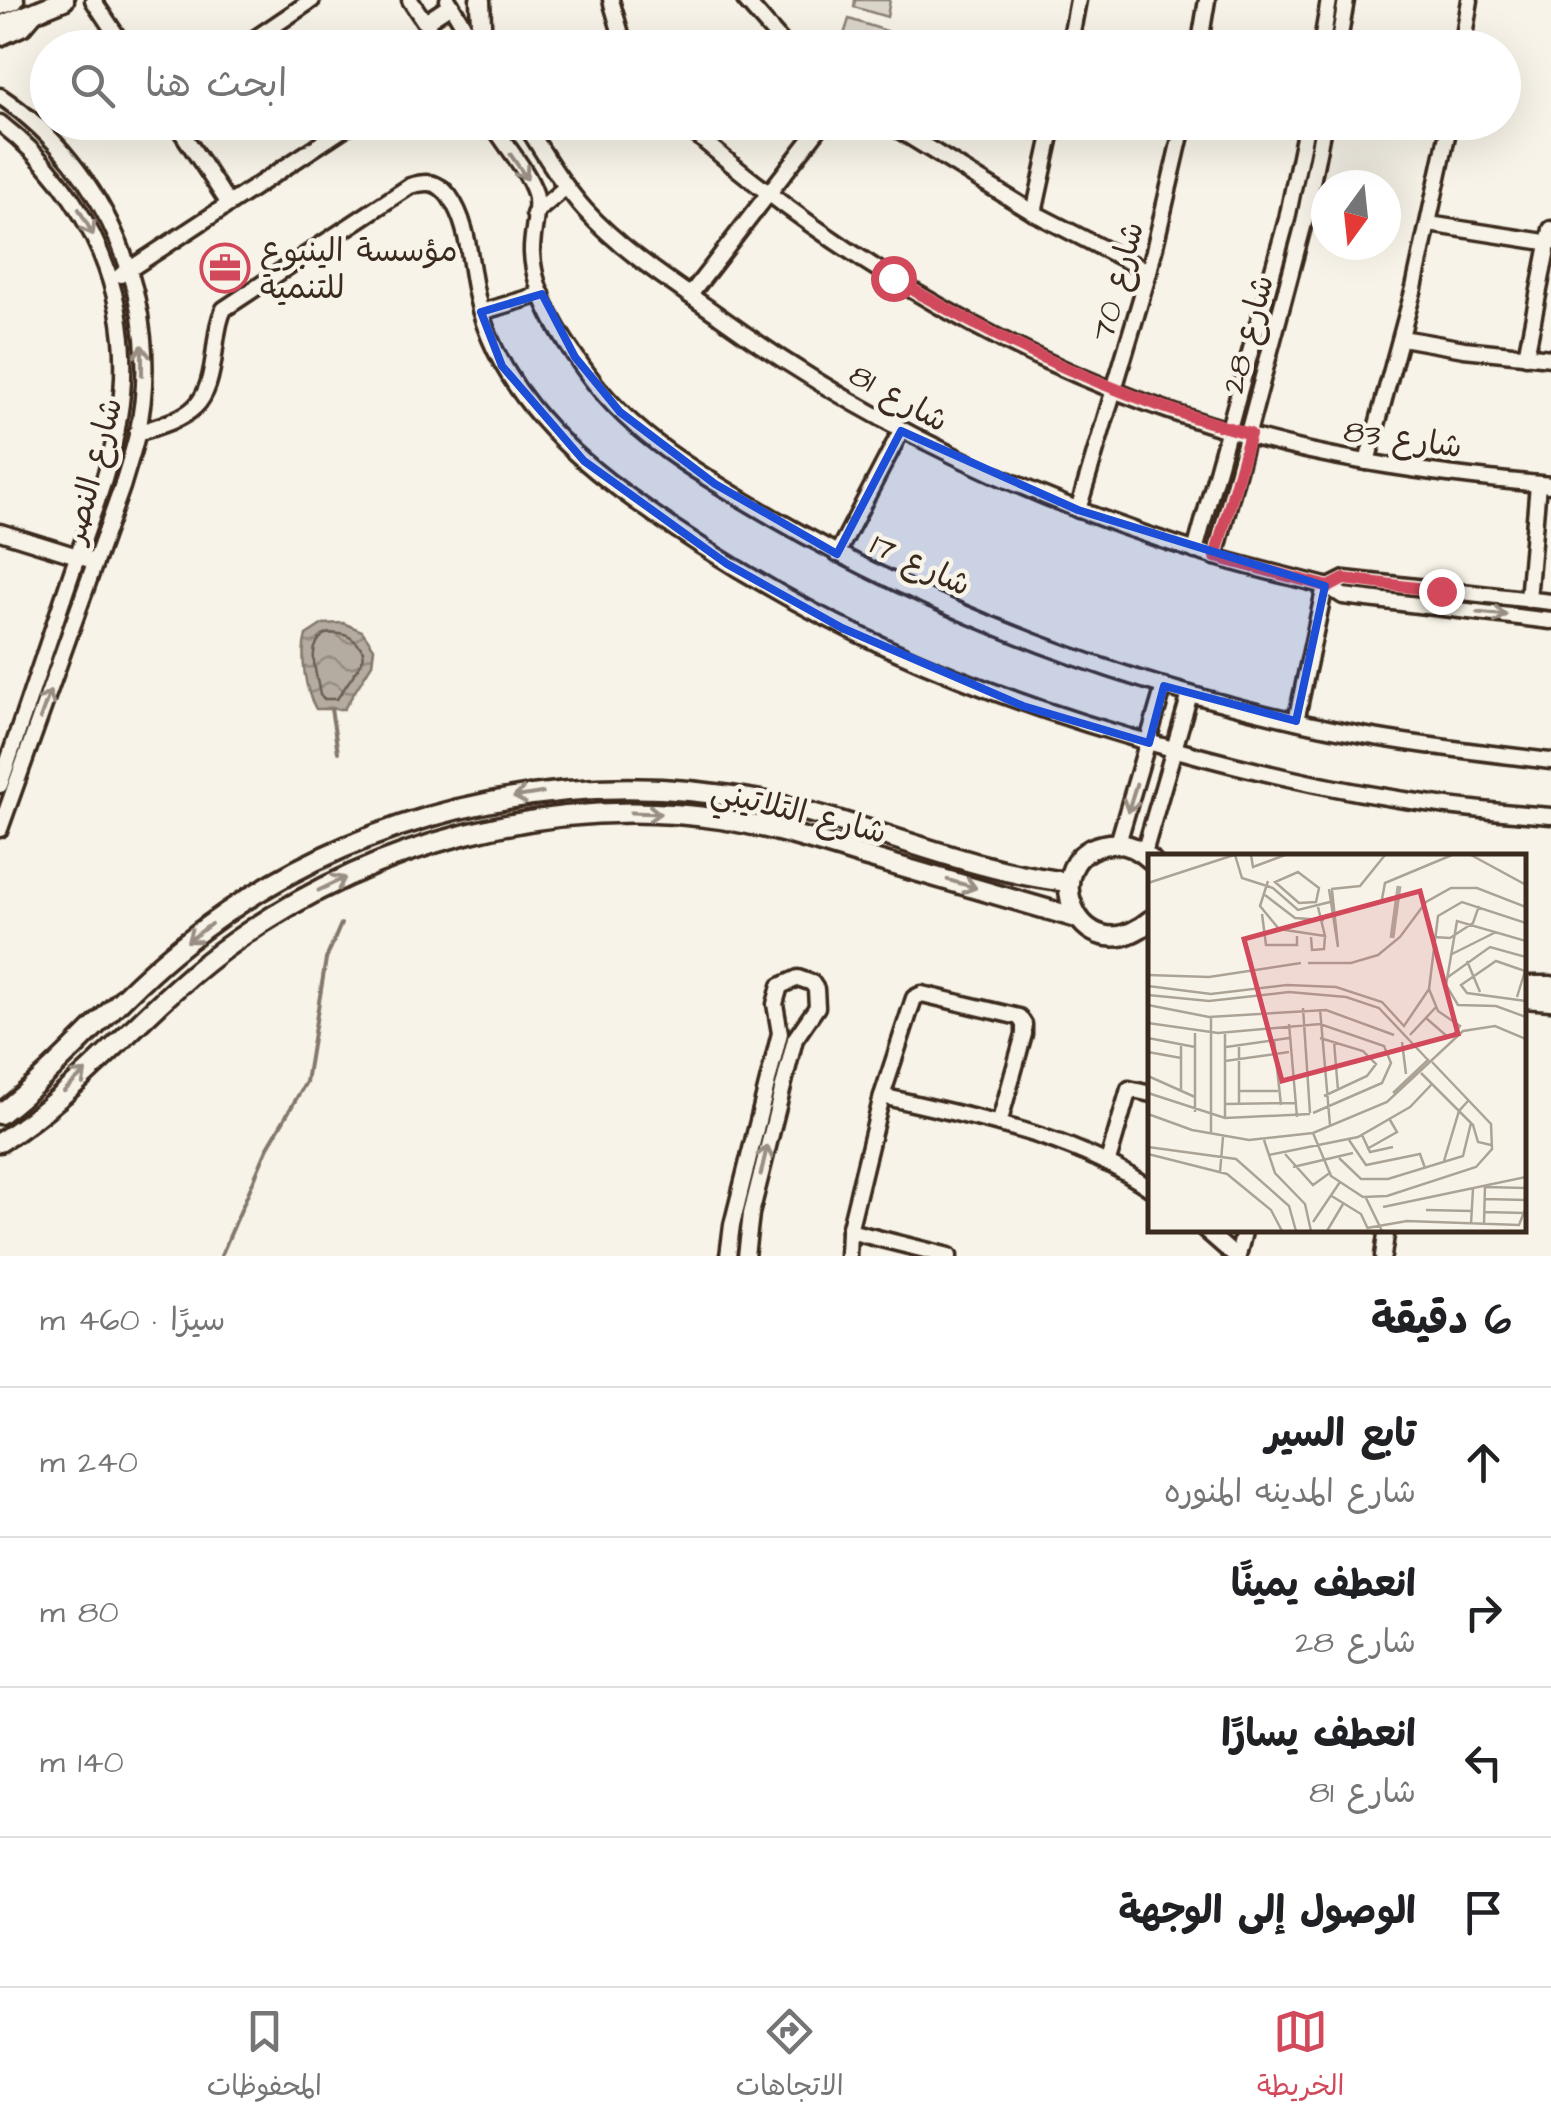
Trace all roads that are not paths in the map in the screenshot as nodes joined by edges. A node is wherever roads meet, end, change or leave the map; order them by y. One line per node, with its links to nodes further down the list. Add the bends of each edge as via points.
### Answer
1 (14, 0): 15 (main road)
2 (64, 0): 16 (main road)
3 (93, 0): 19 (street)
4 (312, 0): 20 (street)
5 (410, 0): 17 (street)
6 (480, 0): 23 (main road)
7 (611, 0): 24 (street)
8 (746, 0): 25 (street)
9 (1078, 0): 26 (street)
10 (1207, 0): 27 (street)
11 (1329, 0): 28 (street)
12 (1346, 0): 29 (street)
13 (1470, 0): 30 (street)
14 (450, 3): 17 (street); 22 (street)
15 (0, 5)
16 (36, 13): 18 (main road); 31 (street)
17 (425, 22): 21 (street)
18 (0, 26)
19 (113, 30)
20 (267, 30)
21 (430, 30)
22 (468, 30)
23 (480, 30)
24 (620, 30)
25 (771, 30)
26 (1072, 30)
27 (1202, 30)
28 (1323, 30)
29 (1341, 30)
30 (1465, 30)
31 (0, 38)
32 (0, 96): 33 (street, شارع النصر)
33 (30, 120)
34 (0, 123): 49 (street, شارع النصر)
35 (51, 140): 48 (street, شارع النصر)
36 (187, 140): 52 (street)
37 (327, 140): 52 (street)
38 (501, 140): 54 (street, شارع 17, one-way to 54, via 536,195)
39 (536, 140): 50 (street, شارع 81)
40 (704, 140): 51 (street, شارع 83)
41 (810, 140): 51 (street)
42 (915, 140): 53 (street)
43 (1050, 140): 53 (street)
44 (1180, 140): 60 (street, شارع 70)
45 (1303, 140): 55 (street, شارع 28)
46 (1320, 140): 56 (street, شارع 28)
47 (1446, 140): 57 (street)
48 (74, 164): 49 (street); 59 (street, شارع النصر, via 115,232)
49 (57, 177): 61 (street, شارع النصر, one-way to 61, via 81,211)
50 (566, 187): 54 (street); 63 (street, شارع 81, via 606,231)
51 (769, 193): 63 (street); 68 (street, شارع 83, via 936,304)
52 (229, 204): 59 (street)
53 (1034, 213): 60 (street)
54 (534, 215): 62 (street, شارع 17, via 532,254)
55 (1287, 218): 56 (street); 69 (street, شارع 28)
56 (1304, 223): 72 (street, شارع 28)
57 (1429, 224): 58 (street); 65 (street)
58 (1550, 238): 66 (street)
59 (129, 270): 61 (street); 71 (street, شارع النصر, one-way to 59, via 143,348)
60 (1150, 272): 68 (street, شارع 70)
61 (112, 281): 79 (street, شارع النصر, via 123,348 120,415)
62 (542, 294): 64 (street); 78 (street, شارع 17, via 575,357 647,436)
63 (690, 295): 70 (street, شارع 81, via 828,390)
64 (481, 312): 71 (street, via 450,198 432,183 410,186 224,308 212,378 200,405); 89 (street, via 502,366 554,432 619,490 728,564 916,663 1023,706)
65 (1402, 338): 66 (street); 73 (street)
66 (1526, 356): 67 (street)
67 (1551, 358)
68 (1116, 389): 69 (street, شارع 83); 75 (street, شارع 70)
69 (1231, 429): 72 (street, شارع 83); 77 (street, شارع 28)
70 (901, 431): 75 (street, شارع 81); 78 (street)
71 (137, 433): 81 (street, شارع النصر)
72 (1250, 434): 73 (street, شارع 83); 80 (street, شارع 28)
73 (1367, 462): 74 (street, شارع 83)
74 (1544, 485): 83 (street)
75 (1078, 510): 77 (street, شارع 81)
76 (0, 532): 79 (street)
77 (1195, 551): 80 (street, شارع 81)
78 (837, 554): 86 (street, شارع 17, via 966,616)
79 (78, 557): 81 (street); 92 (street, شارع النصر)
80 (1215, 557): 82 (street, شارع 81)
81 (97, 559): 94 (street, شارع النصر, one-way to 81)
82 (1327, 587): 83 (street, شارع 81, via 1344,579); 85 (street, شارع 81, one-way to 85, via 1343,596); 88 (street)
83 (1528, 600): 84 (street, شارع 81)
84 (1551, 602)
85 (1551, 621)
86 (1164, 686): 87 (street, شارع 17); 89 (street)
87 (1190, 694): 88 (street, شارع 17); 90 (street)
88 (1296, 722): 91 (street, شارع 17)
89 (1149, 743): 90 (street); 95 (street, one-way to 95)
90 (1176, 750): 93 (street, via 1359,794); 96 (street)
91 (1551, 761)
92 (0, 785)
93 (1551, 816)
94 (0, 829)
95 (1118, 843): 97 (main road); 98 (main road, via 1086,852)
96 (1149, 854)
97 (1148, 856)
98 (1068, 882): 99 (main road); 105 (main road, شارع التلاتيني, one-way to 105, via 728,796 591,788 484,803 361,841 247,900 158,965)
99 (1077, 918): 100 (main road, شارع التلاتيني, via 1105,936); 107 (main road, شارع التلاتيني, one-way to 99, via 45,1110 180,984 264,922 356,872 488,829 623,812 722,819)
100 (1147, 928)
101 (1526, 998): 102 (main road)
102 (1551, 1000)
103 (1148, 1093): 108 (street, via 1129,1089)
104 (882, 1096): 106 (street); 106 (street, via 914,998 922,994 1019,1017 1024,1034); 110 (street)
105 (0, 1114)
106 (998, 1124): 108 (street)
107 (0, 1142)
108 (1108, 1161): 109 (street)
109 (1148, 1187)
110 (849, 1231): 116 (street); 117 (street)
111 (1207, 1231): 118 (street)
112 (1244, 1231): 118 (street)
113 (1387, 1231): 119 (street)
114 (728, 1256): 115 (street, one-way to 114, via 795,1039 817,1007 816,989 798,978 780,986 775,998 780,1033)
115 (746, 1256)
116 (848, 1256)
117 (950, 1256)
118 (1236, 1256)
119 (1383, 1256)

